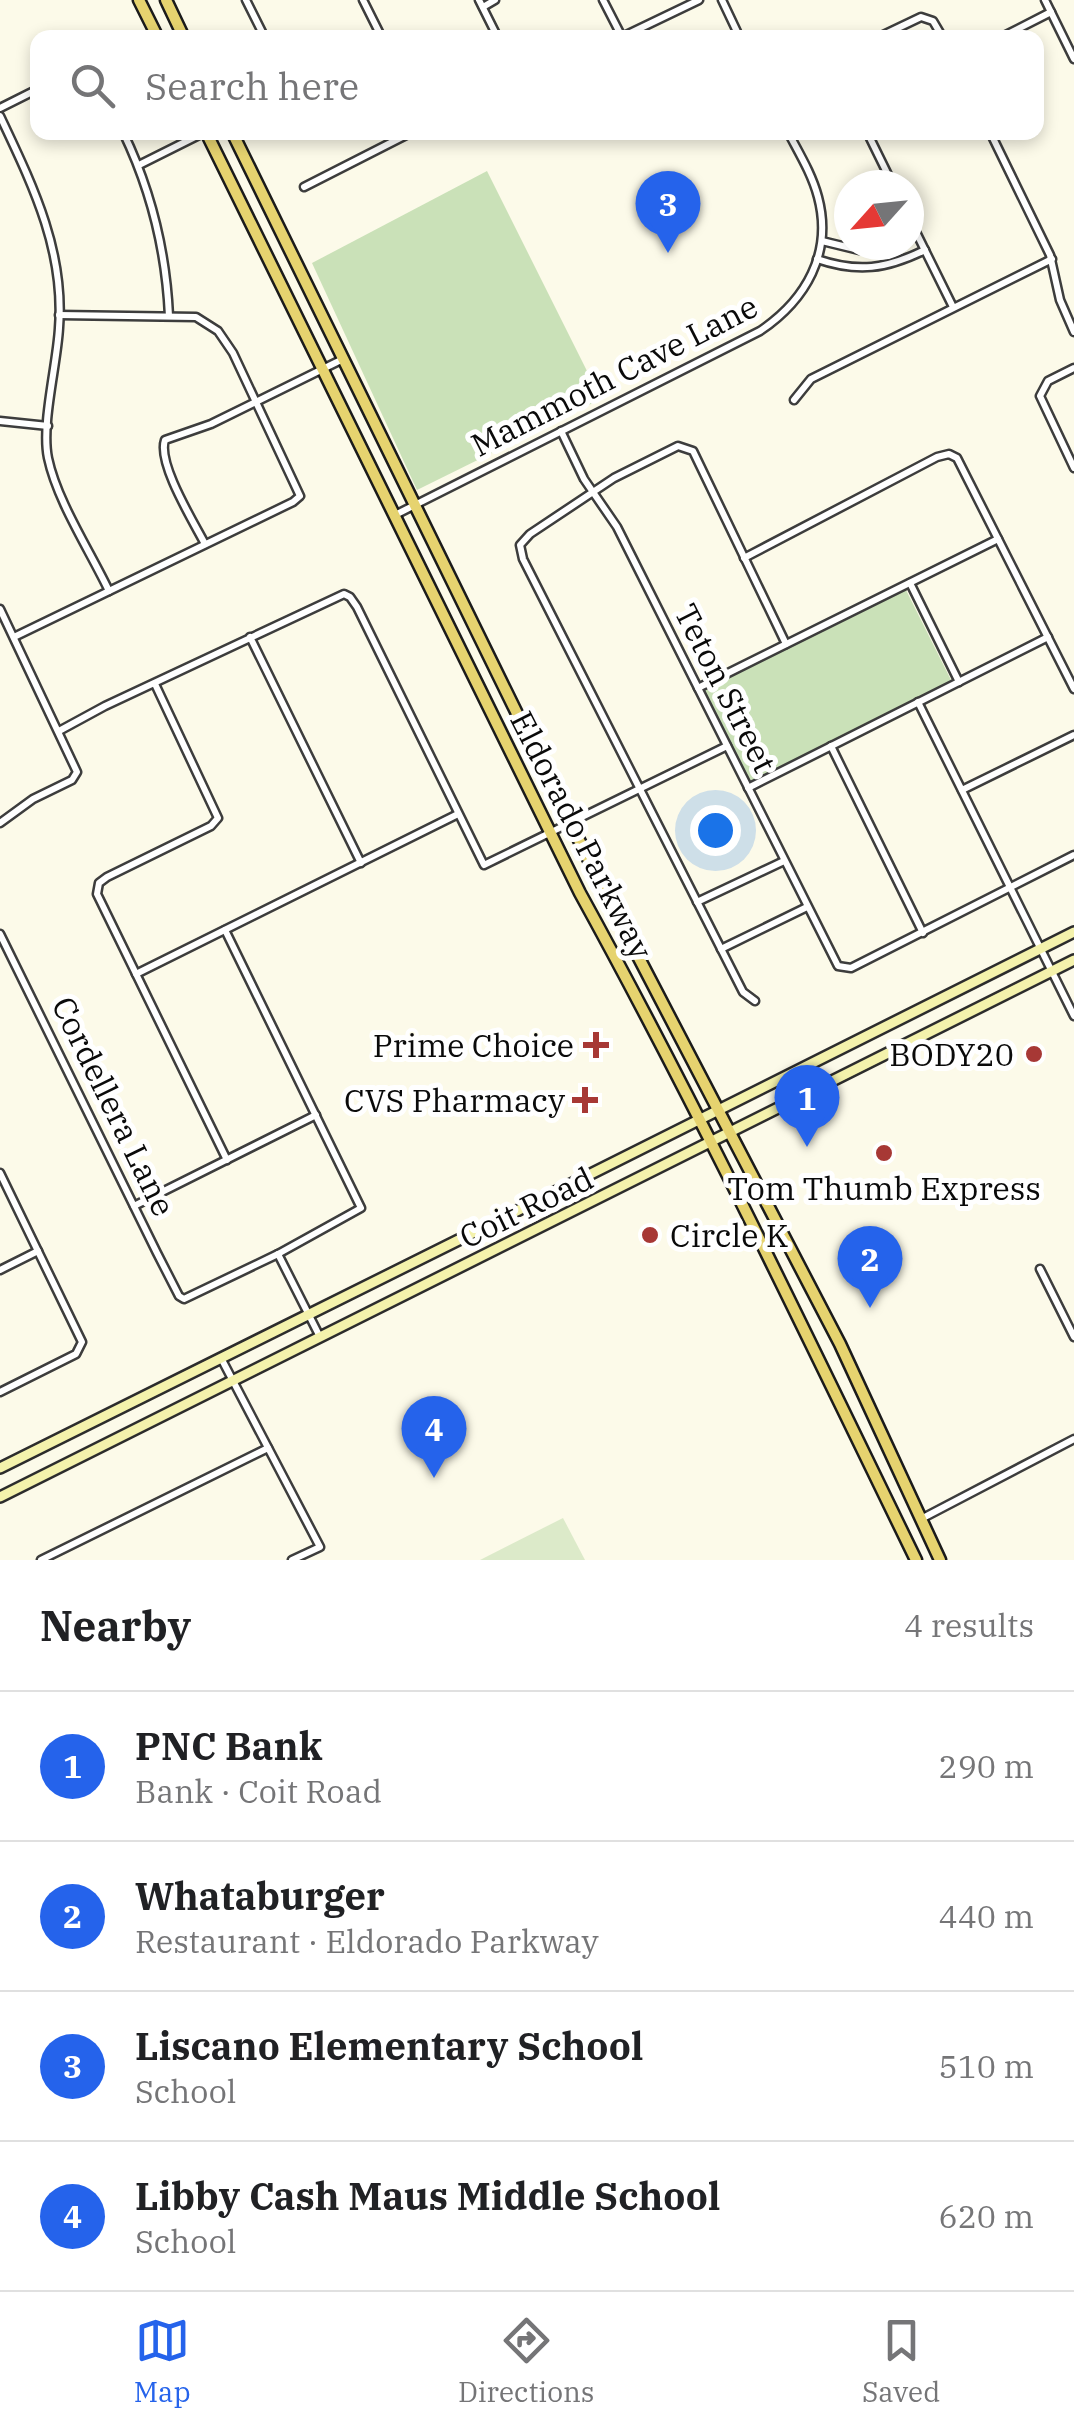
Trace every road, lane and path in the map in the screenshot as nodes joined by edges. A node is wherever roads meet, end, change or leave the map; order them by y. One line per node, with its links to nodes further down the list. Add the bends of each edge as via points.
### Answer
1 (155, 0): 10 (main road)
2 (166, 0): 14 (main road)
3 (246, 0): 15 (street)
4 (363, 0): 16 (street)
5 (494, 0): 11 (street)
6 (604, 0): 18 (street)
7 (699, 0): 19 (street)
8 (722, 0): 20 (street)
9 (1045, 0): 12 (street)
10 (141, 3): 13 (main road)
11 (481, 3): 17 (street)
12 (1051, 12): 23 (street); 24 (street)
13 (154, 30)
14 (180, 30)
15 (261, 30)
16 (378, 30)
17 (494, 30)
18 (619, 30)
19 (637, 30)
20 (736, 30)
21 (894, 30): 22 (street, via 918,18)
22 (940, 30)
23 (1016, 30)
24 (1074, 59)
25 (30, 93): 26 (street)
26 (0, 108)
27 (0, 116): 45 (street, via 52,238)
28 (128, 140): 36 (street)
29 (189, 140): 36 (street)
30 (209, 140): 50 (main road, Eldorado Parkway)
31 (236, 140): 48 (main road, Eldorado Parkway)
32 (397, 140): 38 (street)
33 (792, 140): 39 (street, Mammoth Cave Lane, via 818,197)
34 (871, 140): 37 (street)
35 (994, 140): 43 (street)
36 (139, 165): 46 (street, via 162,242)
37 (886, 170)
38 (304, 188)
39 (822, 241): 40 (street); 42 (street, Mammoth Cave Lane)
40 (834, 244)
41 (925, 250): 42 (street, via 868,270); 44 (street)
42 (817, 259): 55 (street, Mammoth Cave Lane, via 799,300 780,318)
43 (1052, 259): 44 (street); 47 (street)
44 (953, 308): 51 (street, via 811,379)
45 (59, 314): 46 (street); 54 (street)
46 (169, 316): 52 (street, via 196,316 218,331)
47 (1074, 332)
48 (343, 359): 50 (street); 58 (main road, Eldorado Parkway)
49 (1074, 368): 56 (street, via 1041,389 1041,402)
50 (323, 369): 52 (street); 59 (main road, Eldorado Parkway)
51 (794, 400)
52 (256, 401): 61 (street, via 300,496); 61 (street, via 163,442)
53 (0, 421): 54 (street)
54 (48, 426): 64 (street, via 52,472)
55 (561, 430): 57 (street, Teton Street); 58 (street, Mammoth Cave Lane)
56 (1074, 468)
57 (594, 492): 62 (street, via 686,446); 72 (street, Teton Street); 79 (street, via 520,545)
58 (414, 504): 59 (street, Mammoth Cave Lane); 83 (main road, Eldorado Parkway)
59 (395, 516): 85 (main road, Eldorado Parkway)
60 (998, 539): 62 (street, via 949,454); 63 (street); 68 (street)
61 (205, 544): 64 (street)
62 (744, 558): 69 (street)
63 (910, 583): 69 (street); 70 (street)
64 (109, 591): 66 (street)
65 (0, 609): 66 (street)
66 (14, 637): 75 (street)
67 (250, 637): 71 (street); 82 (street, via 346,594); 88 (street)
68 (1048, 638): 70 (street); 73 (street)
69 (786, 644): 72 (street)
70 (959, 682): 74 (street)
71 (155, 684): 75 (street); 103 (street, via 218,818 98,885)
72 (698, 688): 77 (street, Teton Street)
73 (1074, 689)
74 (918, 702): 78 (street); 81 (street)
75 (59, 731): 84 (street, via 77,772 72,780)
76 (1074, 735): 81 (street)
77 (727, 746): 79 (street); 80 (street, Teton Street)
78 (831, 746): 80 (street); 94 (street)
79 (640, 788): 83 (street); 90 (street)
80 (748, 788): 87 (street, Teton Street)
81 (962, 790): 89 (street)
82 (458, 814): 85 (street, via 484,865); 88 (street)
83 (570, 822): 85 (street); 99 (main road, Eldorado Parkway)
84 (0, 823)
85 (549, 832): 100 (main road, Eldorado Parkway)
86 (1074, 856): 89 (street)
87 (784, 861): 90 (street); 91 (street, Teton Street)
88 (361, 863): 92 (street)
89 (1011, 889): 94 (street); 98 (street)
90 (697, 902): 97 (street)
91 (807, 906): 94 (street, Teton Street, via 843,968); 97 (street)
92 (225, 930): 103 (street); 107 (street)
93 (1074, 932): 98 (main road, Coit Road)
94 (922, 933)
95 (0, 934): 96 (street, Cordellera Lane)
96 (4, 947): 114 (street, Cordellera Lane)
97 (721, 949): 104 (street, via 742,992)
98 (1040, 949): 102 (street); 106 (main road, Coit Road)
99 (638, 951): 100 (main road); 106 (main road, Eldorado Parkway)
100 (618, 960): 108 (main road, Eldorado Parkway)
101 (1074, 960): 102 (main road, Coit Road)
102 (1052, 971): 105 (street); 109 (main road, Coit Road)
103 (136, 974): 111 (street)
104 (755, 1002)
105 (1074, 1016)
106 (719, 1108): 108 (main road, Coit Road); 109 (main road, Eldorado Parkway)
107 (316, 1114): 111 (street); 117 (street, via 361,1208)
108 (699, 1118): 110 (main road, Eldorado Parkway); 113 (main road, Coit Road)
109 (730, 1132): 110 (main road, Coit Road); 122 (main road, Eldorado Parkway)
110 (712, 1142): 115 (main road, Coit Road); 123 (main road, Eldorado Parkway)
111 (227, 1160): 114 (street)
112 (0, 1172): 116 (street)
113 (546, 1197): 115 (main road); 118 (main road, Coit Road)
114 (134, 1206): 117 (street, Cordellera Lane, via 184,1299)
115 (556, 1220): 121 (main road, Coit Road)
116 (38, 1251): 120 (street); 129 (street, via 82,1345)
117 (278, 1254): 124 (street)
118 (422, 1260): 121 (main road); 124 (main road, Coit Road)
119 (1040, 1269): 126 (street)
120 (0, 1270)
121 (432, 1281): 125 (main road, Coit Road)
122 (810, 1288): 123 (main road); 134 (main road, Eldorado Parkway)
123 (789, 1298): 135 (main road, Eldorado Parkway)
124 (308, 1314): 125 (street); 127 (main road, Coit Road)
125 (320, 1337): 128 (main road, Coit Road)
126 (1074, 1337)
127 (220, 1358): 128 (street); 132 (main road, Coit Road)
128 (232, 1380): 131 (street); 133 (main road, Coit Road)
129 (0, 1392)
130 (1074, 1439): 134 (street)
131 (268, 1448): 136 (street); 137 (street, via 320,1546)
132 (0, 1468)
133 (0, 1497)
134 (920, 1519): 135 (main road); 139 (main road, Eldorado Parkway)
135 (900, 1528): 138 (main road, Eldorado Parkway)
136 (41, 1560)
137 (292, 1560)
138 (916, 1560)
139 (940, 1560)

